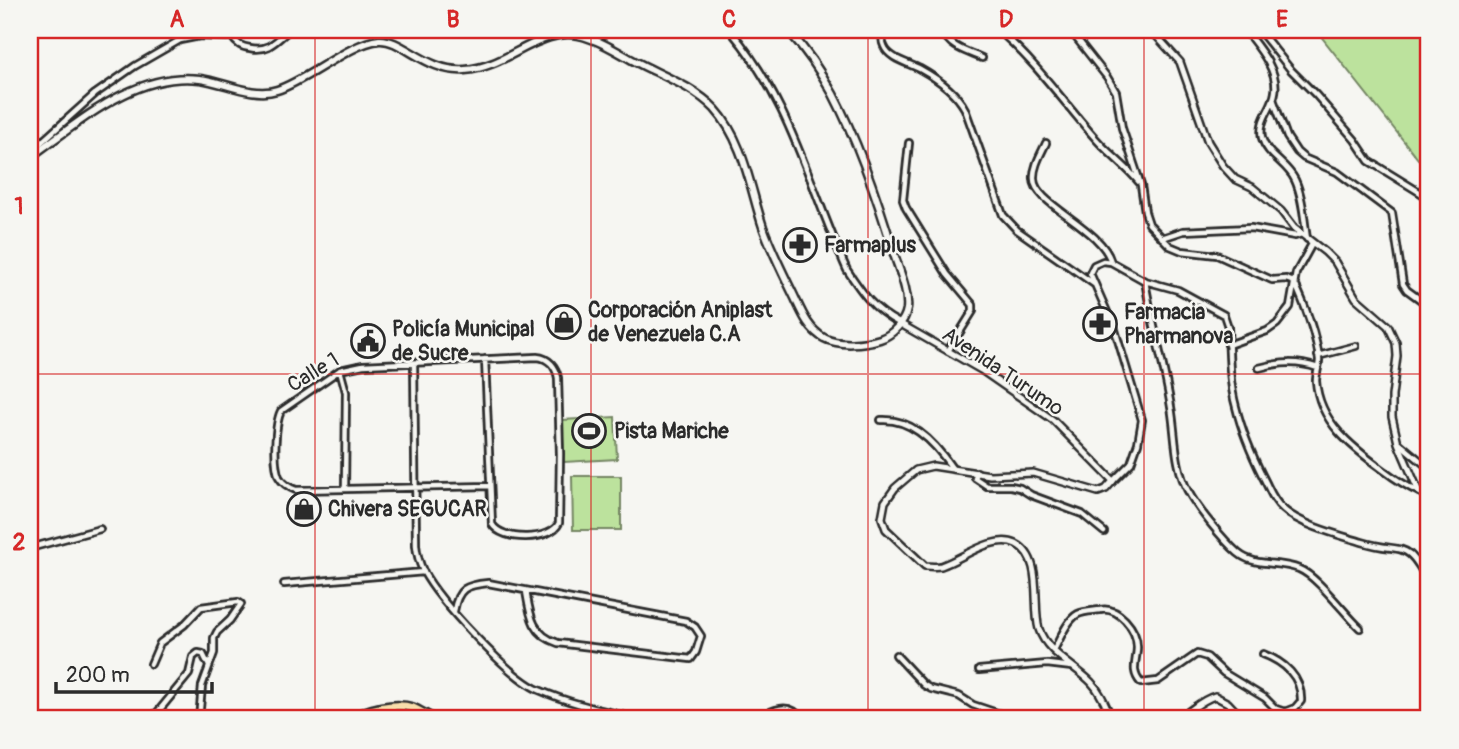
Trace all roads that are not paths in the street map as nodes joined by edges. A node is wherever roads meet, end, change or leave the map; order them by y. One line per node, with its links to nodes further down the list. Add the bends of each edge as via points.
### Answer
1 (252, 30): 12 (street)
2 (289, 30): 12 (street, via 260,50 242,47)
3 (730, 30): 29 (street, via 778,99 847,270 869,302)
4 (788, 30): 29 (main road, via 832,93 883,218 905,289 907,311)
5 (885, 30): 27 (street, via 884,47 892,56 958,95 1003,215)
6 (943, 30): 13 (street, via 961,51)
7 (998, 30): 19 (street)
8 (1070, 30): 19 (street, via 1113,85)
9 (1151, 30): 21 (street, via 1180,62 1208,142 1223,166 1281,211)
10 (1245, 30): 14 (street, via 1270,68)
11 (1259, 30): 20 (street, via 1369,161)
12 (232, 37): 17 (street, via 187,37 157,53 95,94)
13 (982, 58)
14 (1273, 99): 23 (street, via 1266,110 1262,138 1295,179); 28 (street, via 1297,152 1337,172 1392,213 1403,284)
15 (909, 143): 32 (street, via 906,208 947,274 973,305)
16 (1046, 143): 24 (street, via 1033,177 1038,192 1103,245)
17 (35, 148): 18 (main road); 29 (main road, via 145,84 186,78 275,91 378,40 394,43 442,68 475,69 559,34 578,35 687,87 714,108 733,136 771,246 813,330 831,341 865,342 892,334)
18 (30, 157)
19 (1141, 185): 22 (street, via 1149,224)
20 (1429, 198)
21 (1301, 234): 22 (street, via 1251,228 1183,231); 23 (street)
22 (1162, 238): 26 (street, via 1182,251 1217,256 1272,280)
23 (1310, 242): 26 (street); 40 (street, via 1335,262 1356,298 1388,326 1396,343 1392,417)
24 (1111, 262): 25 (street); 27 (street, via 1094,265 1090,273)
25 (1145, 282): 30 (street, via 1178,290 1224,315); 58 (street, via 1187,489 1238,553 1252,562 1298,568)
26 (1294, 282): 30 (street, via 1290,307 1277,324); 33 (street)
27 (1094, 284): 44 (street, via 1115,330 1142,420 1131,463)
28 (1429, 306)
29 (899, 323): 32 (street, Avenida Turumo)
30 (1228, 345): 54 (street, via 1235,404 1251,452 1282,509 1347,537 1411,552)
31 (1356, 346): 33 (street)
32 (948, 351): 44 (street, Avenida Turumo, via 1053,420)
33 (1318, 356): 37 (street)
34 (485, 359): 35 (street, Calle 1); 45 (street); 45 (street, Calle 1, via 544,358 556,371 560,454 556,530 502,535 492,524)
35 (414, 363): 38 (street, Calle 1); 46 (street)
36 (1259, 368): 37 (street, via 1279,362)
37 (1318, 368): 48 (street, via 1316,381 1329,421 1345,441)
38 (340, 370): 47 (street, via 346,392); 47 (street, Calle 1, via 281,411 276,467 280,479 296,490)
39 (881, 420): 41 (street, via 906,422)
40 (1398, 443): 42 (street); 48 (street)
41 (952, 468): 43 (street); 59 (street, via 915,470 895,488 885,502 882,517 886,529 925,566 940,566 1000,542 1016,544 1035,572 1039,629)
42 (1429, 468)
43 (977, 472): 44 (street, via 1033,474 1098,492); 51 (street, via 975,478 987,486 1020,488 1082,514)
44 (1113, 481)
45 (489, 486): 46 (street, Calle 1)
46 (416, 488): 47 (street, Calle 1); 53 (street, via 416,545)
47 (345, 489)
48 (1419, 492): 49 (street)
49 (1429, 497)
50 (100, 529): 52 (street)
51 (1104, 532)
52 (30, 548)
53 (424, 572): 55 (street); 57 (street)
54 (1429, 583)
55 (284, 584)
56 (526, 591): 56 (street, via 686,621 701,636 699,645 691,659 548,640 534,622); 57 (street, via 474,584 457,596)
57 (454, 611): 70 (street, via 504,666 538,690)
58 (1360, 628)
59 (1054, 650): 60 (street, via 1078,614 1107,608 1118,611 1135,635 1134,670 1141,683 1158,681 1197,654 1276,709 1295,708 1302,693 1295,677); 64 (street)
60 (1263, 654)
61 (895, 655): 73 (street, via 931,689)
62 (151, 664): 63 (street, via 160,643 201,607 237,602 241,604 217,632)
63 (209, 667): 66 (street, via 203,654 193,657 189,674); 67 (street)
64 (1073, 667): 65 (street, via 1047,664); 74 (street, via 1092,684)
65 (979, 670)
66 (152, 719)
67 (199, 719)
68 (351, 719): 69 (main road, via 375,709 401,706)
69 (434, 719)
70 (638, 719)
71 (757, 719): 72 (street, via 779,709 793,711)
72 (801, 719)
73 (1015, 719)
74 (1112, 719)
75 (1176, 719): 76 (street, via 1215,695)
76 (1243, 719)

